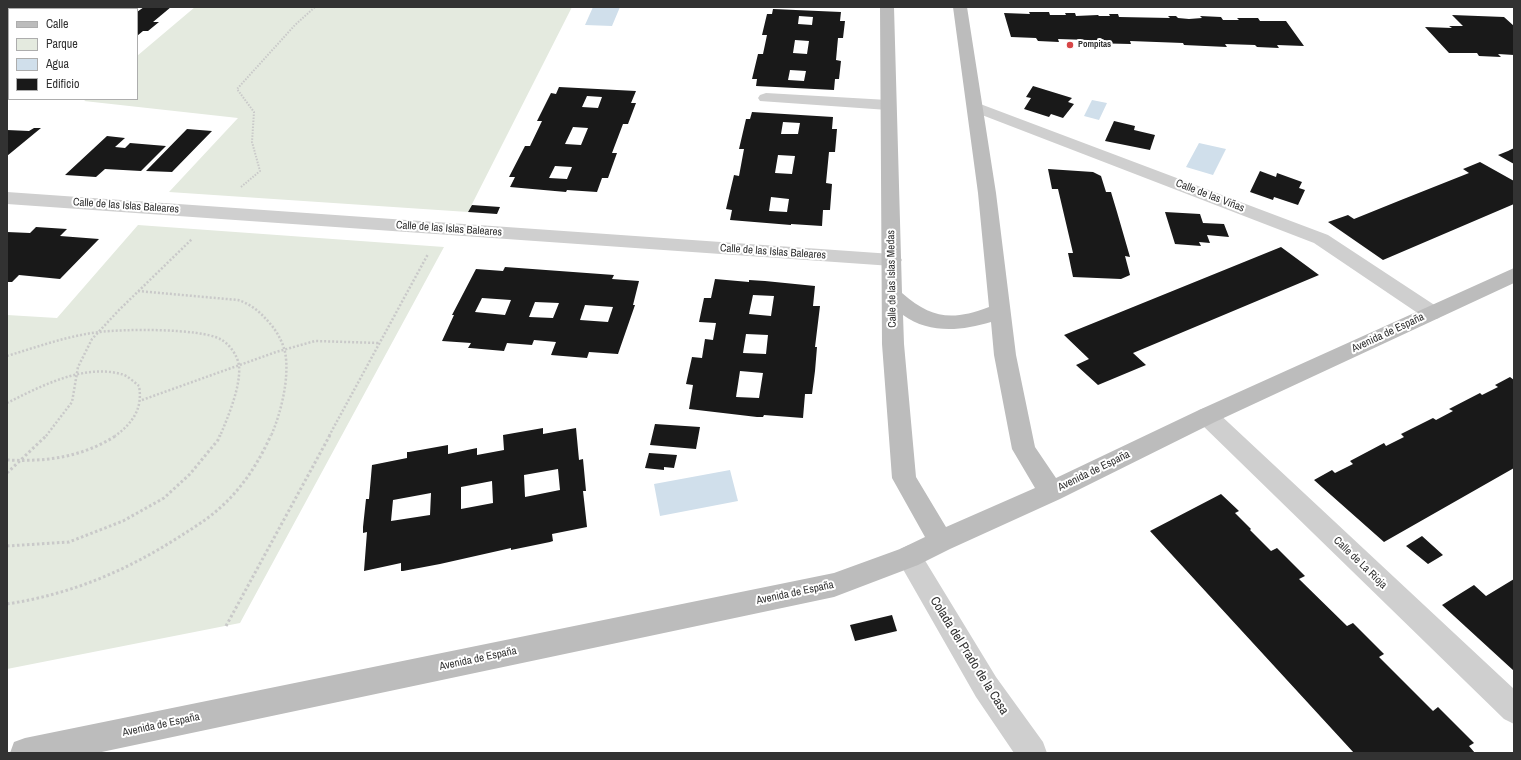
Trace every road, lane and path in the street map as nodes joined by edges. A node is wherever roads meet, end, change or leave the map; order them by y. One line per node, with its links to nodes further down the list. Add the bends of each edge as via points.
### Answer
1 (315, 7): 7 (path, via 294,25 237,88 254,112 252,142 260,171)
2 (887, 7): 5 (street, Calle de las Islas Medas)
3 (960, 7): 6 (street)
4 (766, 98): 5 (street)
5 (888, 104): 11 (street, Calle de las Islas Medas)
6 (975, 107): 15 (street); 16 (street, Calle de las Viñas, via 1321,238)
7 (237, 191)
8 (7, 198): 11 (street, Calle de las Islas Baleares)
9 (195, 235): 13 (path)
10 (428, 254): 18 (path)
11 (892, 260): 14 (street, Calle de las Islas Medas)
12 (1514, 275): 16 (street, Avenida de España)
13 (138, 291): 17 (path); 19 (path, via 243,301 265,317 276,331)
14 (892, 295): 15 (street, via 918,315 941,322 964,321); 30 (street, Calle de las Islas Medas, via 893,344 904,478)
15 (1000, 312): 29 (street, via 1005,355 1024,449)
16 (1432, 313): 25 (street, Avenida de España)
17 (99, 332): 20 (path, via 59,340); 21 (path, via 139,330 195,333 220,339 232,349); 22 (path, via 78,367)
18 (380, 343): 19 (path, via 315,341); 34 (path)
19 (284, 350): 21 (path); 33 (path, via 284,392 276,423 267,444 249,473 226,502 157,552 120,571 80,587)
20 (7, 357)
21 (239, 365): 23 (path); 31 (path, via 230,414 218,440 190,474 164,498 123,521 69,542)
22 (77, 376): 23 (path, via 98,371 123,374 139,386); 24 (path, via 34,390); 27 (path, via 72,402 46,436)
23 (142, 400): 27 (path, via 139,410 123,430 104,444 78,454)
24 (7, 403)
25 (1207, 416): 29 (street, Avenida de España); 35 (street, Calle de La Rioja)
26 (7, 460): 27 (path)
27 (20, 461): 28 (path)
28 (7, 473)
29 (1051, 492): 30 (street, Avenida de España)
30 (941, 541): 32 (street, Avenida de España)
31 (7, 546)
32 (909, 558): 36 (street, Avenida de España, via 834,585); 37 (street, Colada del Prado de la Casa, via 986,687)
33 (7, 604)
34 (226, 626)
35 (1514, 709)
36 (25, 753)
37 (1032, 753)

